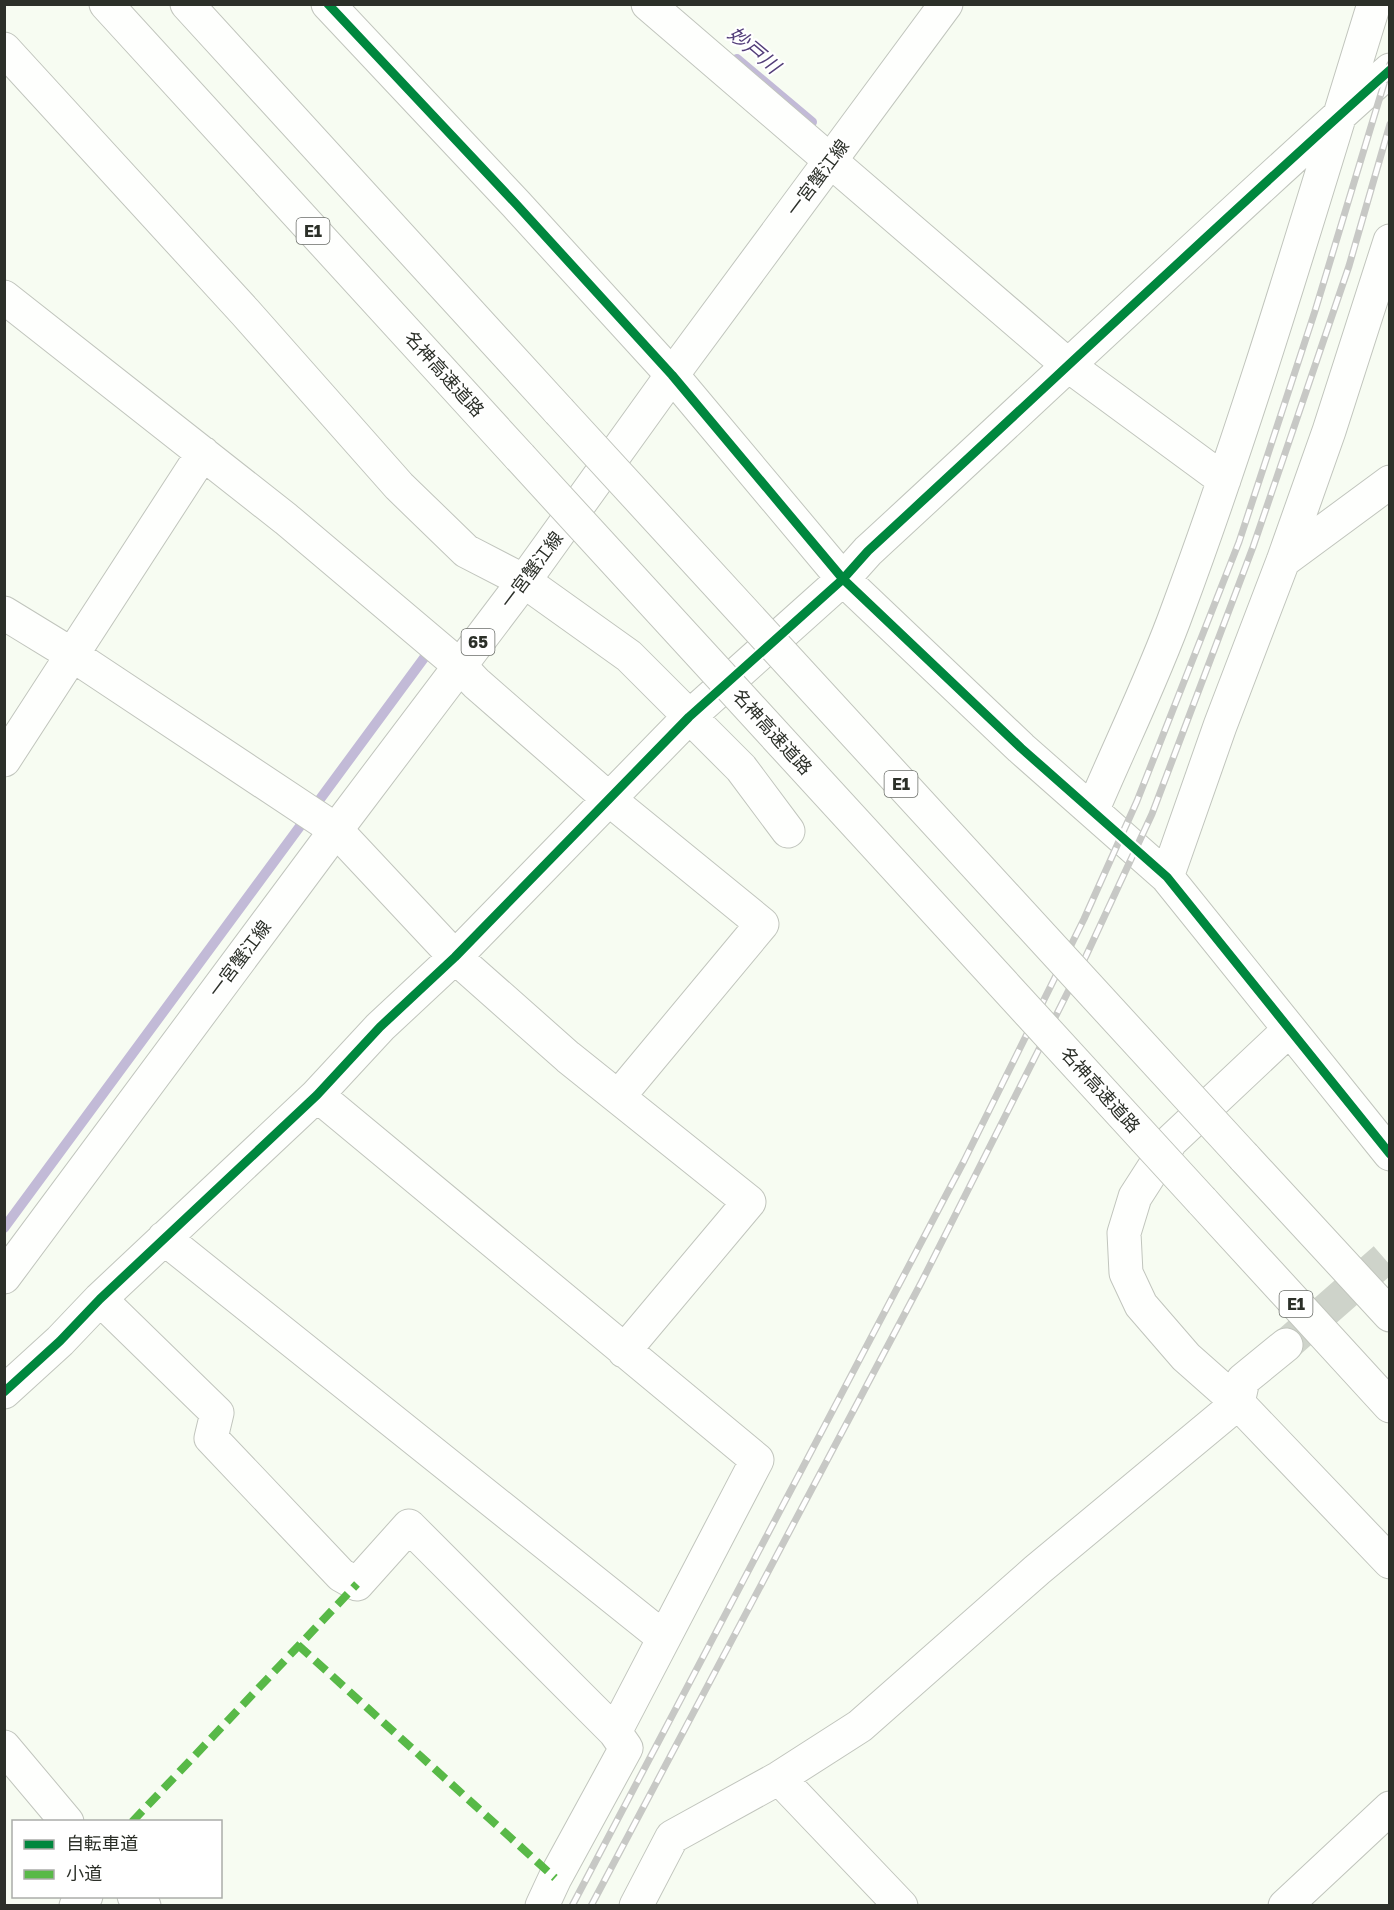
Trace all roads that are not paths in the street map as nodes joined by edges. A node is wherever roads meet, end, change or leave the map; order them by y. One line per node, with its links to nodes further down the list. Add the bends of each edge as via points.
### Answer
1 (106, 4): 44 (main road, 名神高速道路 / E1, bridge)
2 (187, 4): 39 (main road, E1, bridge)
3 (328, 4): 14 (main road)
4 (648, 4): 10 (main road)
5 (946, 4): 10 (main road, 一宮蟹江線 / 65)
6 (1374, 4): 9 (main road)
7 (4, 49): 20 (main road, via 399,486 466,551)
8 (1389, 70): 9 (main road)
9 (1340, 115): 13 (main road); 16 (main road, via 1293,273)
10 (830, 163): 13 (main road); 14 (main road, 一宮蟹江線 / 65)
11 (1389, 242): 18 (main road)
12 (4, 297): 15 (main road)
13 (1069, 366): 16 (main road); 19 (main road, via 868,551)
14 (672, 375): 19 (main road); 20 (main road, 一宮蟹江線 / 65)
15 (203, 453): 22 (main road); 23 (main road)
16 (1224, 480): 27 (main road, via 1178,611)
17 (1389, 482): 18 (main road)
18 (1283, 561): 30 (main road)
19 (843, 579): 24 (main road); 27 (main road, via 1021,748)
20 (524, 581): 23 (main road, 一宮蟹江線 / 65); 24 (main road, via 629,656)
21 (4, 613): 22 (main road)
22 (71, 654): 25 (main road); 28 (main road)
23 (460, 666): 26 (main road); 28 (main road, 一宮蟹江線 / 65)
24 (689, 717): 26 (main road); 29 (main road, via 741,768)
25 (4, 760)
26 (610, 800): 31 (main road); 34 (main road, via 762,924)
27 (1093, 809): 30 (main road)
28 (318, 818): 31 (main road); 37 (main road, 一宮蟹江線 / 65)
29 (788, 831)
30 (1167, 877): 32 (main road)
31 (455, 957): 33 (main road, via 380,1027); 34 (main road, via 568,1057)
32 (1289, 1030): 35 (main road); 43 (main road, via 1171,1142 1135,1197 1124,1233 1126,1273 1141,1305 1186,1357)
33 (317, 1095): 36 (main road); 41 (main road)
34 (619, 1096): 41 (main road, via 749,1202)
35 (1389, 1154)
36 (164, 1238): 38 (main road); 46 (main road)
37 (4, 1277)
38 (100, 1299): 42 (main road); 47 (main road, via 217,1413 212,1438 341,1575 357,1584 409,1526)
39 (1389, 1315)
40 (1286, 1345): 43 (main road, via 1243,1380)
41 (624, 1351): 46 (main road, via 757,1460)
42 (5, 1390)
43 (1238, 1403): 45 (main road); 49 (main road, via 1037,1570 860,1726)
44 (1389, 1406)
45 (1389, 1562)
46 (664, 1638): 47 (main road)
47 (615, 1732): 52 (main road, via 626,1748)
48 (4, 1747): 51 (main road)
49 (779, 1778): 53 (main road, via 672,1837); 54 (main road)
50 (1389, 1808): 55 (main road)
51 (66, 1820)
52 (542, 1905)
53 (636, 1905)
54 (901, 1905)
55 (1285, 1905)

